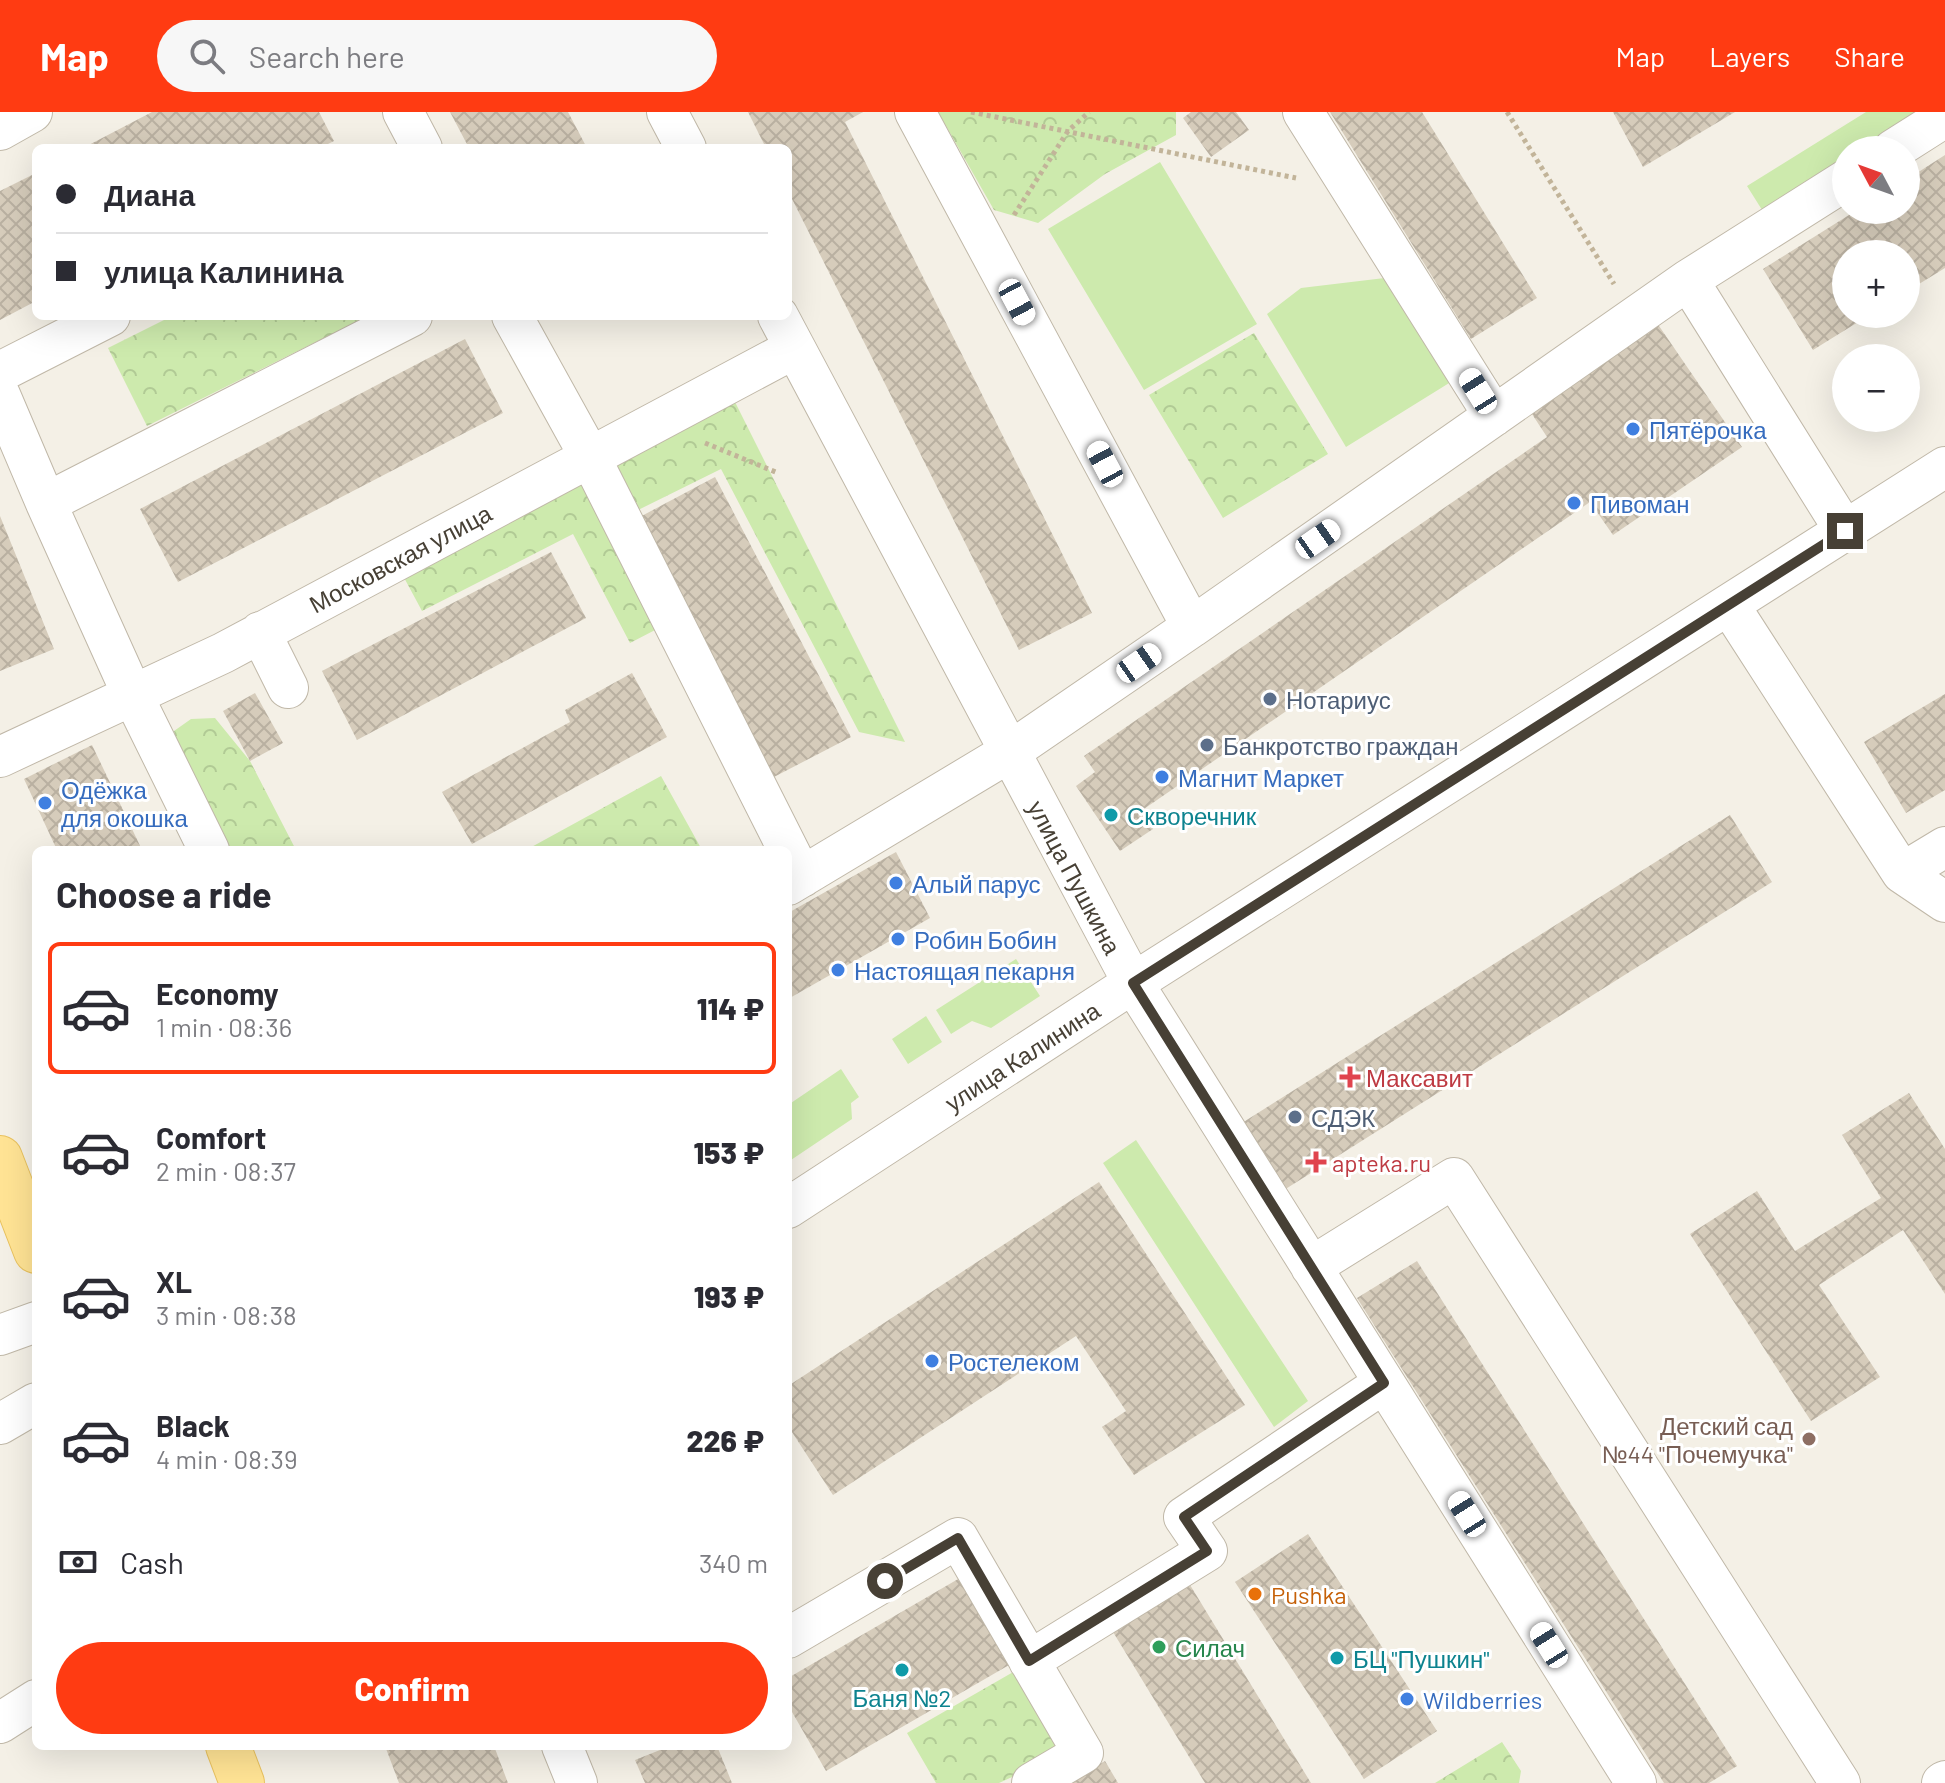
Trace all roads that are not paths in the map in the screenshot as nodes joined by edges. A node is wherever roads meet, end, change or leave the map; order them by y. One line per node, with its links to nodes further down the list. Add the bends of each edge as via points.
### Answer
1 (32, 112): 7 (street)
2 (403, 112): 9 (street)
3 (667, 112): 10 (street)
4 (915, 112): 25 (street)
5 (1303, 112): 19 (street)
6 (1945, 117): 8 (street)
7 (0, 130)
8 (1915, 136)
9 (420, 144)
10 (684, 144)
11 (1832, 189): 12 (street)
12 (1688, 280): 19 (street); 23 (street)
13 (102, 320): 17 (street)
14 (404, 320): 22 (street)
15 (514, 320): 20 (street)
16 (786, 332): 20 (street, Московская улица, via 656,423); 29 (street, улица Пушкина)
17 (0, 372)
18 (0, 395): 22 (street)
19 (1494, 416): 25 (street)
20 (590, 457): 26 (street, Московская улица); 32 (street)
21 (1945, 467): 23 (street, улица Калинина)
22 (46, 503): 28 (street)
23 (1845, 531): 24 (street, улица Калинина)
24 (1729, 605): 34 (street); 37 (street, улица Калинина)
25 (1192, 627): 29 (street)
26 (260, 632): 27 (street); 28 (street, Московская улица)
27 (288, 688)
28 (133, 696): 30 (street, Московская улица); 31 (street)
29 (1008, 753): 35 (street); 37 (street, улица Пушкина)
30 (0, 757)
31 (207, 846)
32 (778, 846)
33 (1945, 847): 34 (street)
34 (1902, 873): 36 (street)
35 (795, 881)
36 (1945, 902)
37 (1133, 983): 39 (street, улица Калинина); 41 (street, улица Пушкина)
38 (0, 1158): 40 (main road)
39 (792, 1205)
40 (32, 1241)
41 (1311, 1267): 44 (street, улица Пушкина); 57 (street, via 1454,1178)
42 (32, 1323): 43 (street)
43 (0, 1335)
44 (1384, 1383): 48 (street, via 1184,1517 1207,1551); 53 (street, улица Пушкина)
45 (32, 1405): 46 (street)
46 (0, 1424)
47 (792, 1636): 48 (street, via 958,1538)
48 (1029, 1661): 56 (street, via 1083,1753)
49 (32, 1703): 50 (street)
50 (0, 1723)
51 (230, 1750): 54 (main road)
52 (564, 1750): 55 (street)
53 (1630, 1781)
54 (242, 1783)
55 (577, 1783)
56 (1032, 1783)
57 (1840, 1783)

